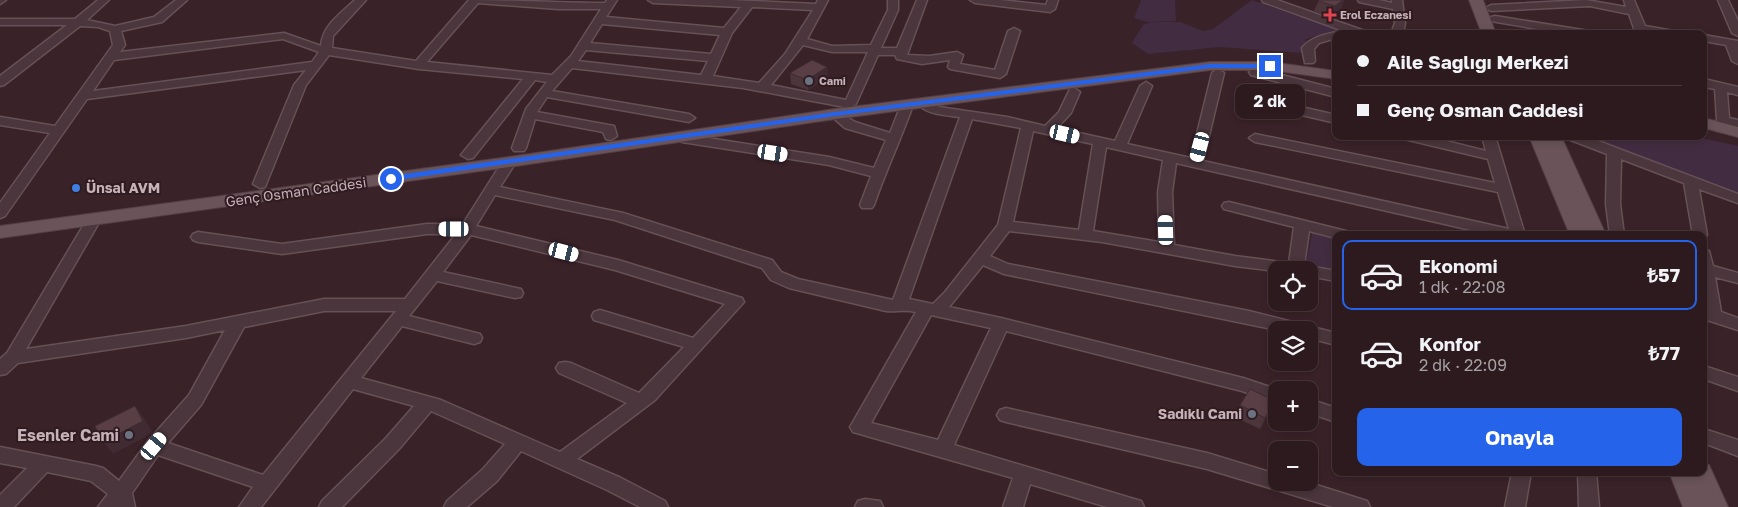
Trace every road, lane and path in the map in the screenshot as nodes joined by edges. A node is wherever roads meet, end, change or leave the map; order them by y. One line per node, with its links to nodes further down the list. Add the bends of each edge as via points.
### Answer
1 (104, 0): 25 (street)
2 (182, 0): 26 (street, via 158,20)
3 (362, 0): 42 (street, via 335,24 327,36)
4 (476, 0): 16 (street, via 558,6); 51 (street)
5 (653, 0): 17 (street)
6 (894, 0): 41 (street, via 893,10)
7 (922, 0): 43 (street)
8 (974, 0): 9 (street, via 1050,9)
9 (1053, 0)
10 (1268, 0): 20 (street)
11 (1306, 0): 20 (street)
12 (1363, 0): 19 (street)
13 (1476, 0): 29 (main road)
14 (1627, 0): 22 (street)
15 (1723, 0): 35 (street)
16 (610, 3): 23 (street)
17 (750, 4): 18 (street); 34 (street)
18 (821, 4): 38 (street)
19 (1398, 4): 28 (street)
20 (1292, 9): 27 (street)
21 (1492, 9): 22 (street, via 1590,3); 30 (main road); 31 (street)
22 (1634, 12): 32 (street)
23 (600, 20): 34 (street); 40 (street)
24 (0, 22): 25 (street)
25 (78, 22): 26 (street); 54 (street)
26 (114, 29): 44 (street, via 119,45)
27 (1349, 30)
28 (1398, 30)
29 (1488, 30)
30 (1500, 30)
31 (1573, 30)
32 (1641, 30)
33 (1014, 31): 43 (street, via 1000,74 954,67 957,55 930,61 901,56)
34 (727, 32): 45 (street)
35 (1738, 33)
36 (1332, 36): 46 (street, via 1315,41 1308,48)
37 (1707, 38): 39 (street)
38 (800, 41): 41 (street, via 832,49); 61 (street)
39 (1734, 43): 47 (street)
40 (583, 46): 45 (street); 48 (street)
41 (875, 49): 43 (street); 72 (street)
42 (326, 50): 44 (street, via 284,36); 50 (street); 51 (street)
43 (901, 52)
44 (110, 57): 68 (street)
45 (716, 58): 57 (street)
46 (1308, 61): 49 (main road, Genç Osman Caddesi); 72 (main road, Genç Osman Caddesi, via 1254,56 1188,58)
47 (1738, 61)
48 (569, 64): 57 (street); 58 (street)
49 (1332, 64)
50 (315, 65): 68 (street); 108 (street, via 300,85)
51 (419, 65): 56 (street)
52 (1218, 72): 105 (street)
53 (1255, 72): 66 (street)
54 (6, 73): 59 (street)
55 (1332, 74): 70 (main road, Genç Osman Caddesi, via 1270,66 1210,66)
56 (532, 76): 58 (street); 101 (street)
57 (706, 78): 61 (street)
58 (555, 79): 67 (street)
59 (0, 82)
60 (1707, 84): 63 (street)
61 (763, 86): 72 (street, via 801,93)
62 (1146, 86): 97 (street)
63 (1721, 87): 64 (street); 79 (street, via 1723,120)
64 (1738, 91)
65 (1074, 92): 82 (street, via 1065,113)
66 (1332, 92)
67 (544, 93): 73 (street); 75 (street)
68 (82, 96): 81 (street)
69 (1262, 102): 76 (street)
70 (923, 103): 71 (main road, Genç Osman Caddesi); 74 (street, via 936,110)
71 (907, 105): 72 (main road, Genç Osman Caddesi); 88 (street)
72 (844, 107): 85 (main road, Genç Osman Caddesi); 86 (main road, Genç Osman Caddesi); 88 (street, via 850,126)
73 (530, 114): 85 (street, via 609,129); 98 (street)
74 (967, 115): 80 (street); 141 (street)
75 (689, 118)
76 (1332, 118)
77 (0, 121): 81 (street)
78 (1707, 124): 83 (main road)
79 (1738, 124)
80 (1028, 126): 82 (street); 118 (street)
81 (59, 130): 114 (street)
82 (1048, 130): 95 (street)
83 (1738, 132)
84 (1707, 134): 96 (main road)
85 (611, 136): 98 (main road, Genç Osman Caddesi)
86 (682, 138): 104 (main road, Genç Osman Caddesi); 106 (street, via 828,161)
87 (1255, 138): 109 (street)
88 (895, 139): 106 (street)
89 (1426, 140): 103 (street)
90 (1489, 140): 103 (street)
91 (1542, 140): 122 (main road)
92 (1544, 140): 100 (main road)
93 (1564, 140): 100 (main road)
94 (1582, 140): 99 (street)
95 (1100, 141): 97 (street); 128 (street)
96 (1738, 142)
97 (1119, 146): 102 (street)
98 (519, 148): 101 (main road, Genç Osman Caddesi)
99 (1614, 152): 107 (street); 124 (street, via 1613,204)
100 (1561, 153): 123 (main road)
101 (468, 156): 108 (main road, Genç Osman Caddesi)
102 (1170, 157): 105 (street); 130 (street, via 1165,192)
103 (1495, 157): 109 (street)
104 (509, 162): 110 (street); 115 (main road, Genç Osman Caddesi)
105 (1196, 163): 120 (street)
106 (877, 173): 112 (street)
107 (1690, 180): 111 (street); 125 (street)
108 (260, 184): 116 (main road, Genç Osman Caddesi)
109 (1504, 189): 121 (street)
110 (492, 190): 119 (street); 141 (street, via 618,216 767,264 776,276 794,284 886,305)
111 (1738, 198)
112 (867, 205)
113 (1230, 206): 117 (street)
114 (0, 214)
115 (94, 219): 126 (main road, Genç Osman Caddesi); 155 (street)
116 (0, 220)
117 (1302, 225): 127 (street); 132 (street)
118 (1005, 226): 128 (street); 131 (street)
119 (467, 228): 129 (street, via 427,229 282,249); 136 (street); 154 (street, via 618,265 736,302)
120 (1496, 231)
121 (1517, 231)
122 (1577, 231)
123 (1595, 231)
124 (1616, 231)
125 (1699, 231)
126 (0, 232)
127 (1332, 232)
128 (1085, 235): 130 (street)
129 (198, 237)
130 (1167, 249): 133 (street)
131 (980, 258): 143 (street, via 951,296); 148 (street, via 1004,269)
132 (1303, 261)
133 (1268, 265)
134 (1707, 265): 138 (street)
135 (1318, 273): 137 (street)
136 (433, 275): 140 (street); 142 (street)
137 (1332, 275)
138 (1738, 278)
139 (1707, 289): 144 (street)
140 (515, 293)
141 (900, 303): 143 (street)
142 (409, 305): 146 (street); 147 (street, via 324,305)
143 (931, 310): 149 (street); 171 (street, via 859,427)
144 (1709, 314): 150 (street)
145 (600, 316): 154 (street)
146 (398, 319): 152 (street); 159 (street)
147 (238, 322): 155 (street); 169 (street, via 195,400)
148 (1268, 322)
149 (1001, 324): 161 (street); 171 (street)
150 (1738, 324)
151 (1318, 334): 153 (street)
152 (474, 338)
153 (1332, 338)
154 (696, 345): 162 (street)
155 (13, 357): 157 (street)
156 (565, 368): 162 (street)
157 (0, 369)
158 (1707, 373): 160 (street)
159 (349, 381): 163 (street); 181 (street)
160 (1738, 384)
161 (1268, 393)
162 (641, 401): 173 (street)
163 (427, 403): 168 (street); 187 (street, via 397,440)
164 (1318, 409): 165 (street)
165 (1332, 414)
166 (1006, 415): 180 (street, via 1208,461)
167 (1707, 437): 170 (street)
168 (519, 441): 173 (street); 188 (street, via 490,475)
169 (154, 446): 181 (street); 183 (street)
170 (1738, 448)
171 (943, 449): 175 (street)
172 (0, 455): 174 (street)
173 (562, 460): 189 (street)
174 (43, 464): 183 (street, via 96,474); 184 (street)
175 (1024, 474): 192 (street); 193 (street)
176 (1520, 476): 195 (street)
177 (1587, 476): 196 (street)
178 (1683, 476): 197 (main road)
179 (1703, 476): 198 (main road)
180 (1268, 479)
181 (267, 484): 186 (street)
182 (1308, 491): 194 (street)
183 (123, 500): 185 (street)
184 (1, 507)
185 (108, 507)
186 (249, 507)
187 (328, 507)
188 (454, 507)
189 (658, 507)
190 (865, 507): 191 (street)
191 (873, 507)
192 (1013, 507)
193 (1134, 507)
194 (1360, 507)
195 (1515, 507)
196 (1589, 507)
197 (1695, 507)
198 (1716, 507)

